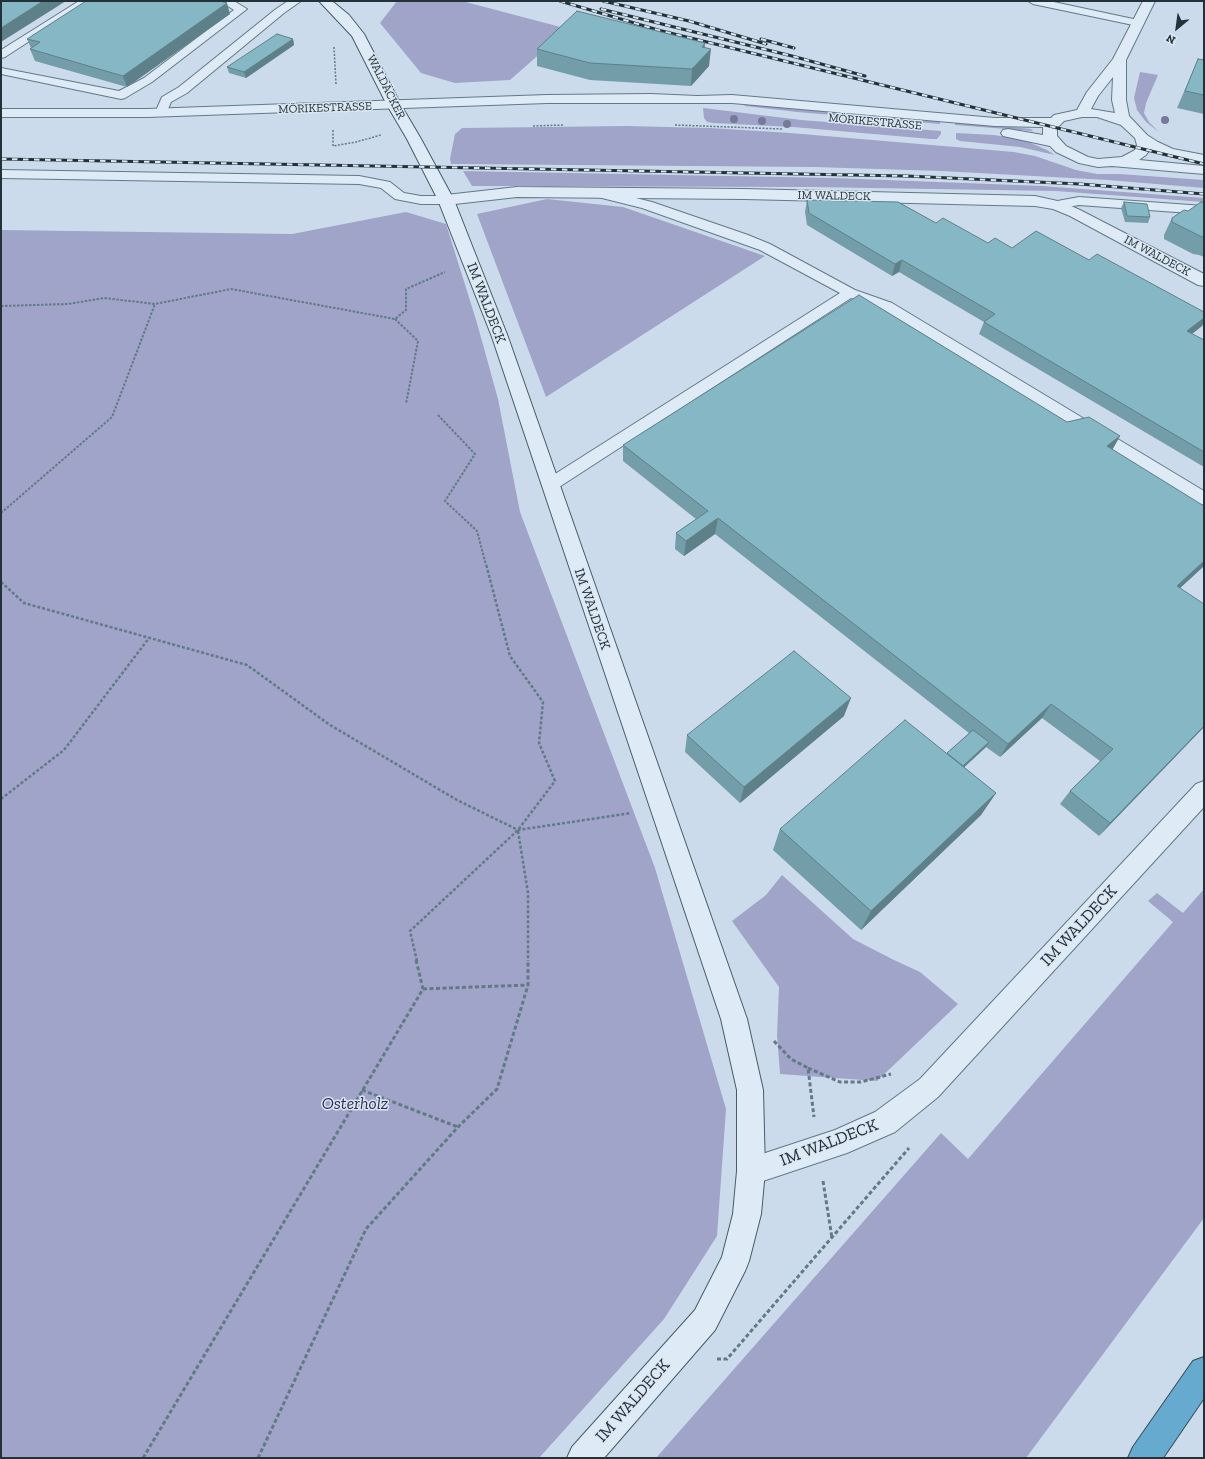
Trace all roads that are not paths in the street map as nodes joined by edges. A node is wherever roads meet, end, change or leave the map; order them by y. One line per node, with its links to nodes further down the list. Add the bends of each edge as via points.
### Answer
1 (86, 1): 8 (lane)
2 (225, 1): 10 (lane, via 242,10 148,80 121,95)
3 (296, 1): 14 (lane, via 166,100)
4 (1033, 1): 7 (lane)
5 (1149, 1): 7 (street)
6 (329, 2): 12 (street, WALDÄCKER, via 358,34)
7 (1138, 23): 9 (street)
8 (1, 55)
9 (1119, 60): 15 (street, via 1092,95); 17 (street, via 1119,100)
10 (1, 71)
11 (697, 100): 12 (street, MÖRIKESTRASSE, via 547,99); 16 (street, MÖRIKESTRASSE, via 732,99 995,122); 19 (street, MÖRIKESTRASSE, via 759,110 1010,133)
12 (394, 105): 14 (street, MÖRIKESTRASSE); 24 (street, WALDÄCKER)
13 (1, 113): 14 (street, MÖRIKESTRASSE)
14 (161, 113)
15 (1082, 113): 16 (street, MÖRIKESTRASSE, via 1065,116); 17 (street, MÖRIKESTRASSE, via 1104,115)
16 (1054, 122): 19 (street, via 1050,132)
17 (1126, 122): 18 (street, MÖRIKESTRASSE)
18 (1142, 138): 20 (street, MÖRIKESTRASSE, via 1169,152); 21 (street, MÖRIKESTRASSE, via 1144,145 1134,157)
19 (1053, 142): 21 (street, MÖRIKESTRASSE, via 1066,152 1084,160)
20 (1204, 160)
21 (1112, 163): 22 (street, MÖRIKESTRASSE)
22 (1204, 170)
23 (1, 174): 26 (lane, via 359,180 385,185 400,196 421,200)
24 (436, 181): 26 (street, IM WALDECK)
25 (596, 192): 26 (street, IM WALDECK, via 517,192); 27 (street, IM WALDECK, via 1020,200); 30 (lane, via 647,205 743,238 765,247)
26 (446, 200): 31 (street, IM WALDECK, via 500,337)
27 (1057, 205): 28 (lane, via 1079,201); 29 (street, IM WALDECK)
28 (1204, 210)
29 (1204, 281)
30 (850, 293): 31 (lane); 32 (lane, via 887,306)
31 (550, 485): 34 (street, IM WALDECK, via 734,1019 750,1090)
32 (1204, 498)
33 (1204, 791): 34 (street, IM WALDECK, via 929,1088 885,1122 837,1143)
34 (751, 1171): 36 (street, IM WALDECK, via 747,1214 735,1262 705,1320)
35 (1204, 1372): 37 (highway)
36 (583, 1458)
37 (1144, 1458)

